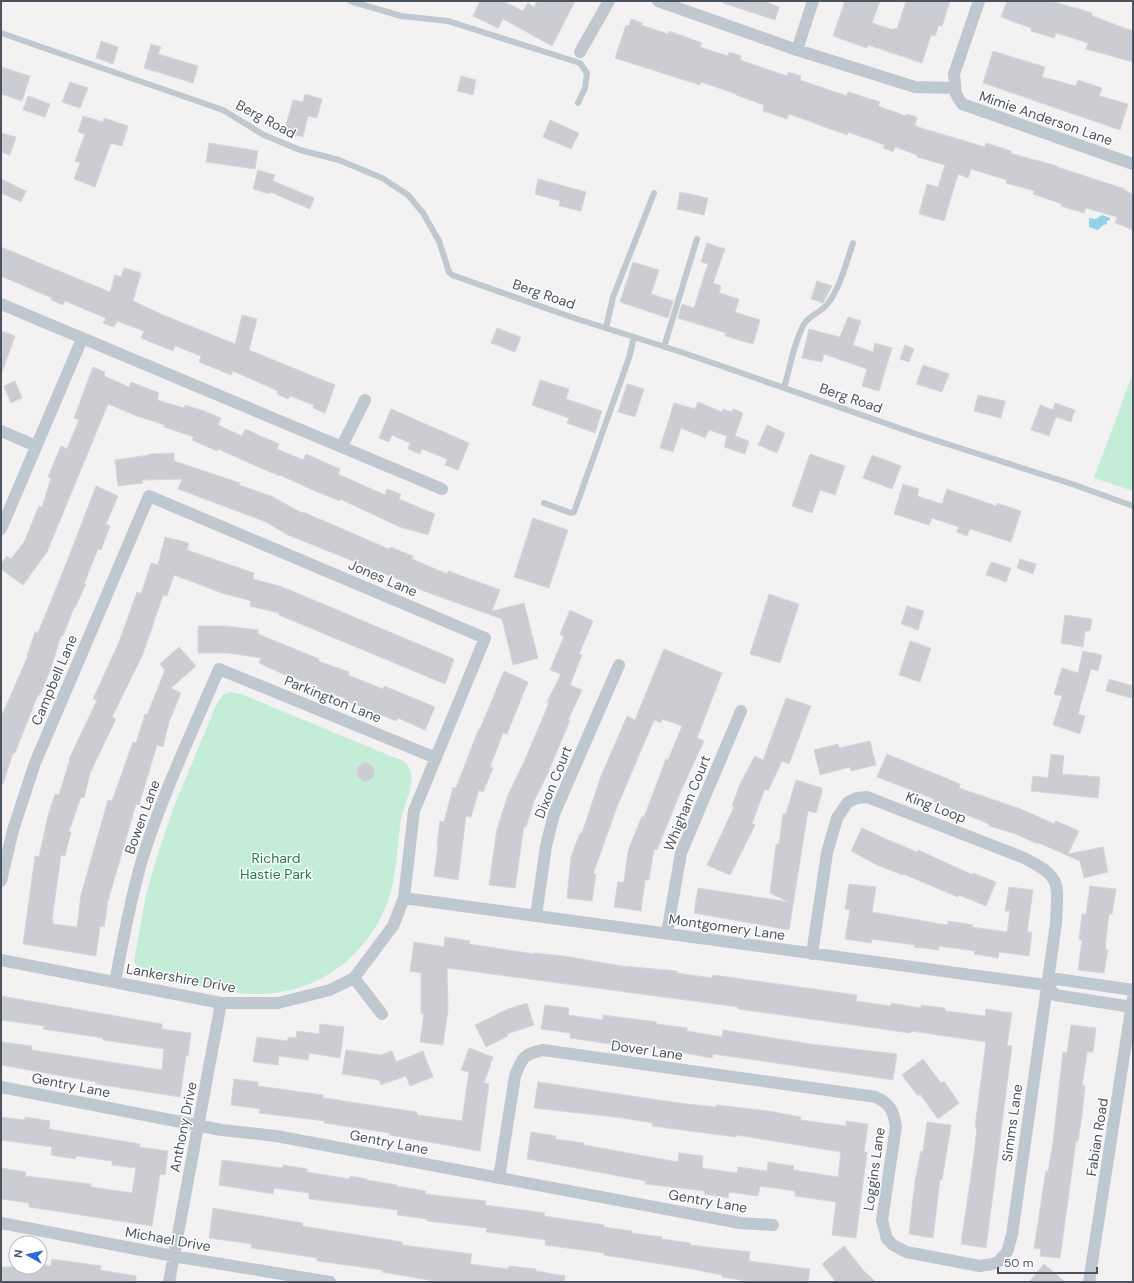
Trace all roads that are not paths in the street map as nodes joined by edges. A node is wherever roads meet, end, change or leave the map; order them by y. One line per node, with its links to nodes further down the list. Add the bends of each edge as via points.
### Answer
1 (350, 1): 10 (lane, via 401,16 448,21 580,63 587,73 585,88)
2 (609, 1): 8 (street)
3 (658, 1): 7 (street)
4 (813, 1): 7 (street)
5 (979, 1): 9 (street, via 954,74)
6 (1, 33): 16 (lane, Berg Road, via 223,110 264,135 300,150 339,160 382,178 408,195 423,212 439,241 452,275)
7 (797, 50): 9 (street, via 915,87)
8 (580, 52)
9 (955, 88): 11 (street, Mimie Anderson Lane, via 959,99 967,107)
10 (578, 103)
11 (1133, 164)
12 (654, 193): 16 (lane, via 613,297)
13 (696, 239): 19 (lane)
14 (853, 243): 20 (lane, via 829,302 822,311 810,317 803,325)
15 (1, 304): 18 (street)
16 (606, 328): 17 (lane, Berg Road)
17 (634, 337): 19 (lane, Berg Road); 27 (lane, via 629,358 574,512)
18 (82, 339): 23 (street); 24 (street)
19 (664, 346): 20 (lane, Berg Road)
20 (784, 388): 28 (lane, Berg Road)
21 (365, 400): 24 (street)
22 (1, 431): 23 (street)
23 (36, 446): 29 (street)
24 (342, 446): 25 (street)
25 (442, 489)
26 (149, 496): 33 (street, Jones Lane, via 485,638); 34 (street, Campbell Lane, via 35,763 13,830)
27 (544, 503)
28 (1133, 506)
29 (1, 529)
30 (619, 665): 36 (street, Dixon Court, via 554,814 546,846)
31 (219, 669): 33 (street, Parkington Lane); 41 (street, Bowen Lane, via 162,802 142,860 127,916)
32 (741, 711): 37 (street, Whigham Court, via 681,853)
33 (436, 758): 35 (street, Lankershire Drive, via 414,811)
34 (1, 881)
35 (404, 898): 36 (street, Montgomery Lane); 40 (street, Lankershire Drive, via 393,926)
36 (536, 916): 37 (street, Montgomery Lane)
37 (668, 934): 38 (street, Montgomery Lane)
38 (812, 954): 42 (street, Montgomery Lane); 42 (street, King Loop, via 827,853 837,818 848,802 867,797 1022,857 1046,869 1053,877 1058,891 1056,924)
39 (1, 960): 41 (street, Lankershire Drive)
40 (354, 978): 45 (street, Lankershire Drive, via 330,990 278,1003); 46 (street)
41 (115, 982): 45 (street, Lankershire Drive)
42 (1046, 986): 43 (street, Montgomery Lane, via 1057,979); 44 (street, Montgomery Lane, via 1055,995); 54 (street, Simms Lane, via 1012,1235 1007,1252)
43 (1133, 990)
44 (1132, 1002): 57 (street, Fabian Road)
45 (221, 1003): 49 (street, Anthony Drive)
46 (382, 1014)
47 (1, 1087): 49 (street, Gentry Lane)
48 (889, 1105): 50 (street, Dover Lane, via 876,1097 543,1050 529,1053 521,1060 515,1076); 54 (street, Loggins Lane, via 896,1126 882,1220 887,1239 906,1252 980,1266)
49 (198, 1125): 50 (street, Gentry Lane, via 276,1136); 53 (street, Anthony Drive)
50 (499, 1178): 52 (street, Gentry Lane, via 740,1223)
51 (1, 1223): 53 (street, Michael Drive)
52 (773, 1225)
53 (173, 1256): 55 (street, Anthony Drive); 56 (street, Michael Drive)
54 (999, 1261)
55 (169, 1282)
56 (330, 1282)
57 (1089, 1282)

